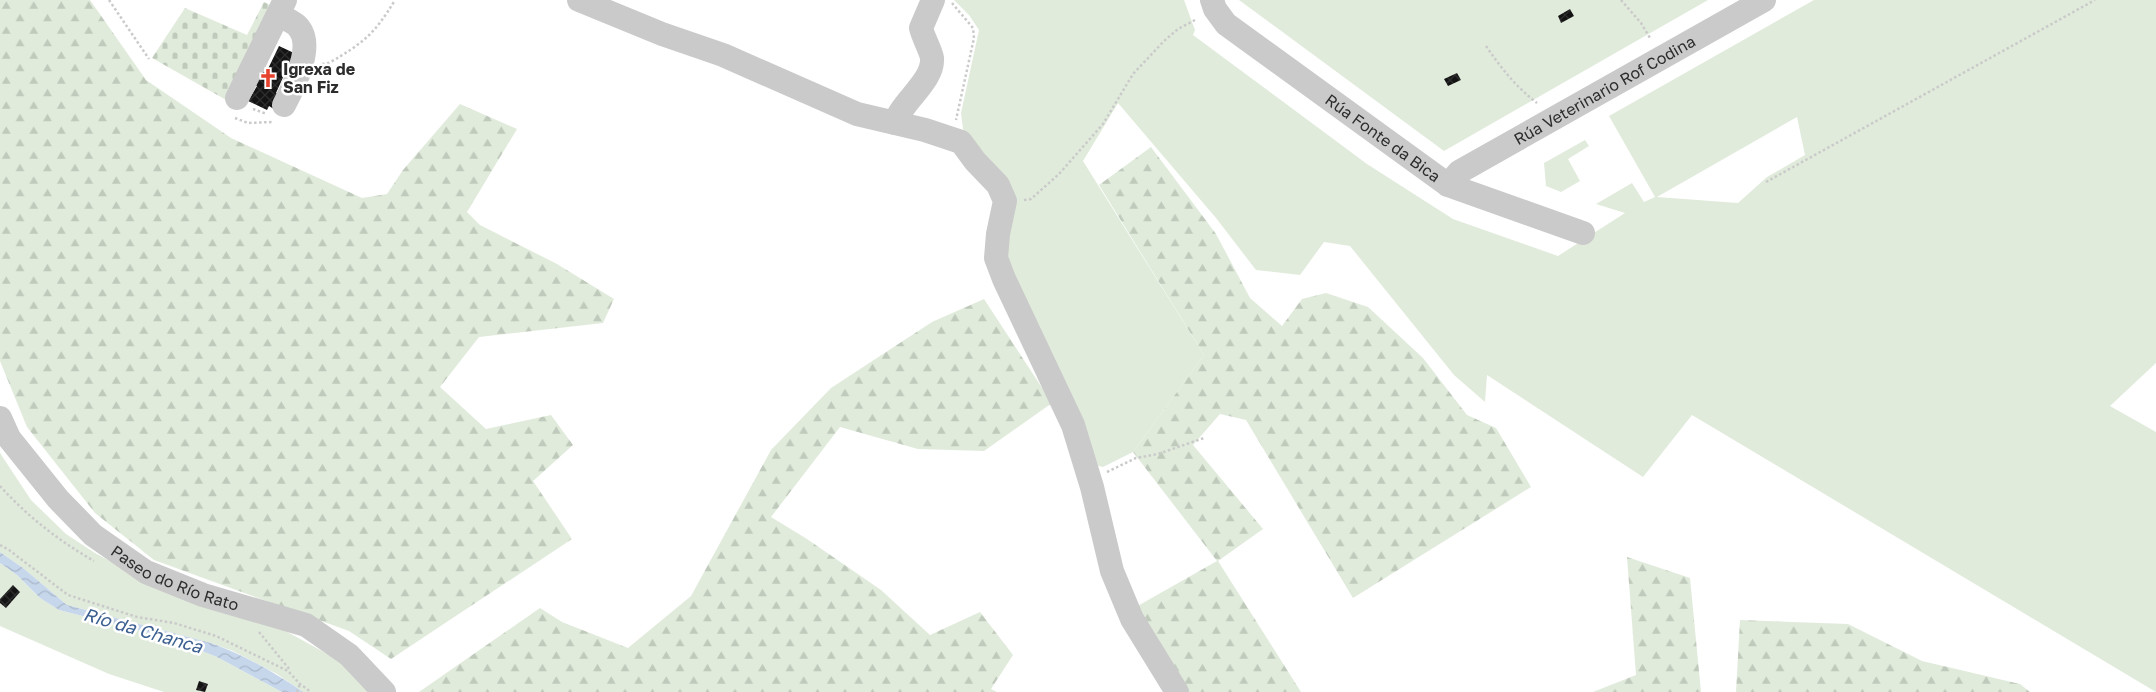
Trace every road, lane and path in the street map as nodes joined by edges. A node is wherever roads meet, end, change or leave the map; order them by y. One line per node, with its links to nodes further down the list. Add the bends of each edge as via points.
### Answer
1 (109, 0): 14 (path)
2 (394, 0): 15 (path, via 370,36 329,63)
3 (579, 0): 19 (street, via 723,55 857,114)
4 (933, 0): 19 (street, via 921,28 932,58 928,73)
5 (948, 0): 20 (path, via 974,28)
6 (1212, 0): 22 (street, Rúa Fonte da Bica, via 1226,24)
7 (1621, 0): 12 (path)
8 (1764, 0): 22 (street, Rúa Veterinario Rof Codina, via 1459,172)
9 (2095, 0): 21 (path)
10 (282, 8): 16 (street); 18 (street, via 305,39 301,68)
11 (1195, 20): 23 (path, via 1164,40 1133,74 1103,124 1059,174 1031,199)
12 (1650, 38)
13 (1486, 46): 17 (path, via 1522,92)
14 (149, 59)
15 (316, 64)
16 (237, 98): 18 (path, via 246,106 270,115); 18 (path, via 229,111 230,116 248,123)
17 (1538, 103)
18 (280, 113)
19 (895, 123): 20 (street)
20 (951, 138): 23 (street, via 961,142 998,185)
21 (1766, 182)
22 (1448, 185): 24 (street, Rúa Fonte da Bica)
23 (1005, 202): 27 (street, via 996,258 1073,425)
24 (1583, 233)
25 (0, 418): 34 (street, Paseo do Río Rato, via 15,446 58,500 93,535 146,572 203,594 306,625 349,655)
26 (1204, 438): 27 (path, via 1136,458)
27 (1090, 480): 35 (street, via 1112,571 1132,619)
28 (0, 545): 30 (path, via 68,595 137,617 174,623 216,636)
29 (256, 628): 30 (path)
30 (292, 673): 31 (path)
31 (300, 684): 32 (path); 33 (path)
32 (298, 692)
33 (312, 692)
34 (384, 692)
35 (1177, 692)

